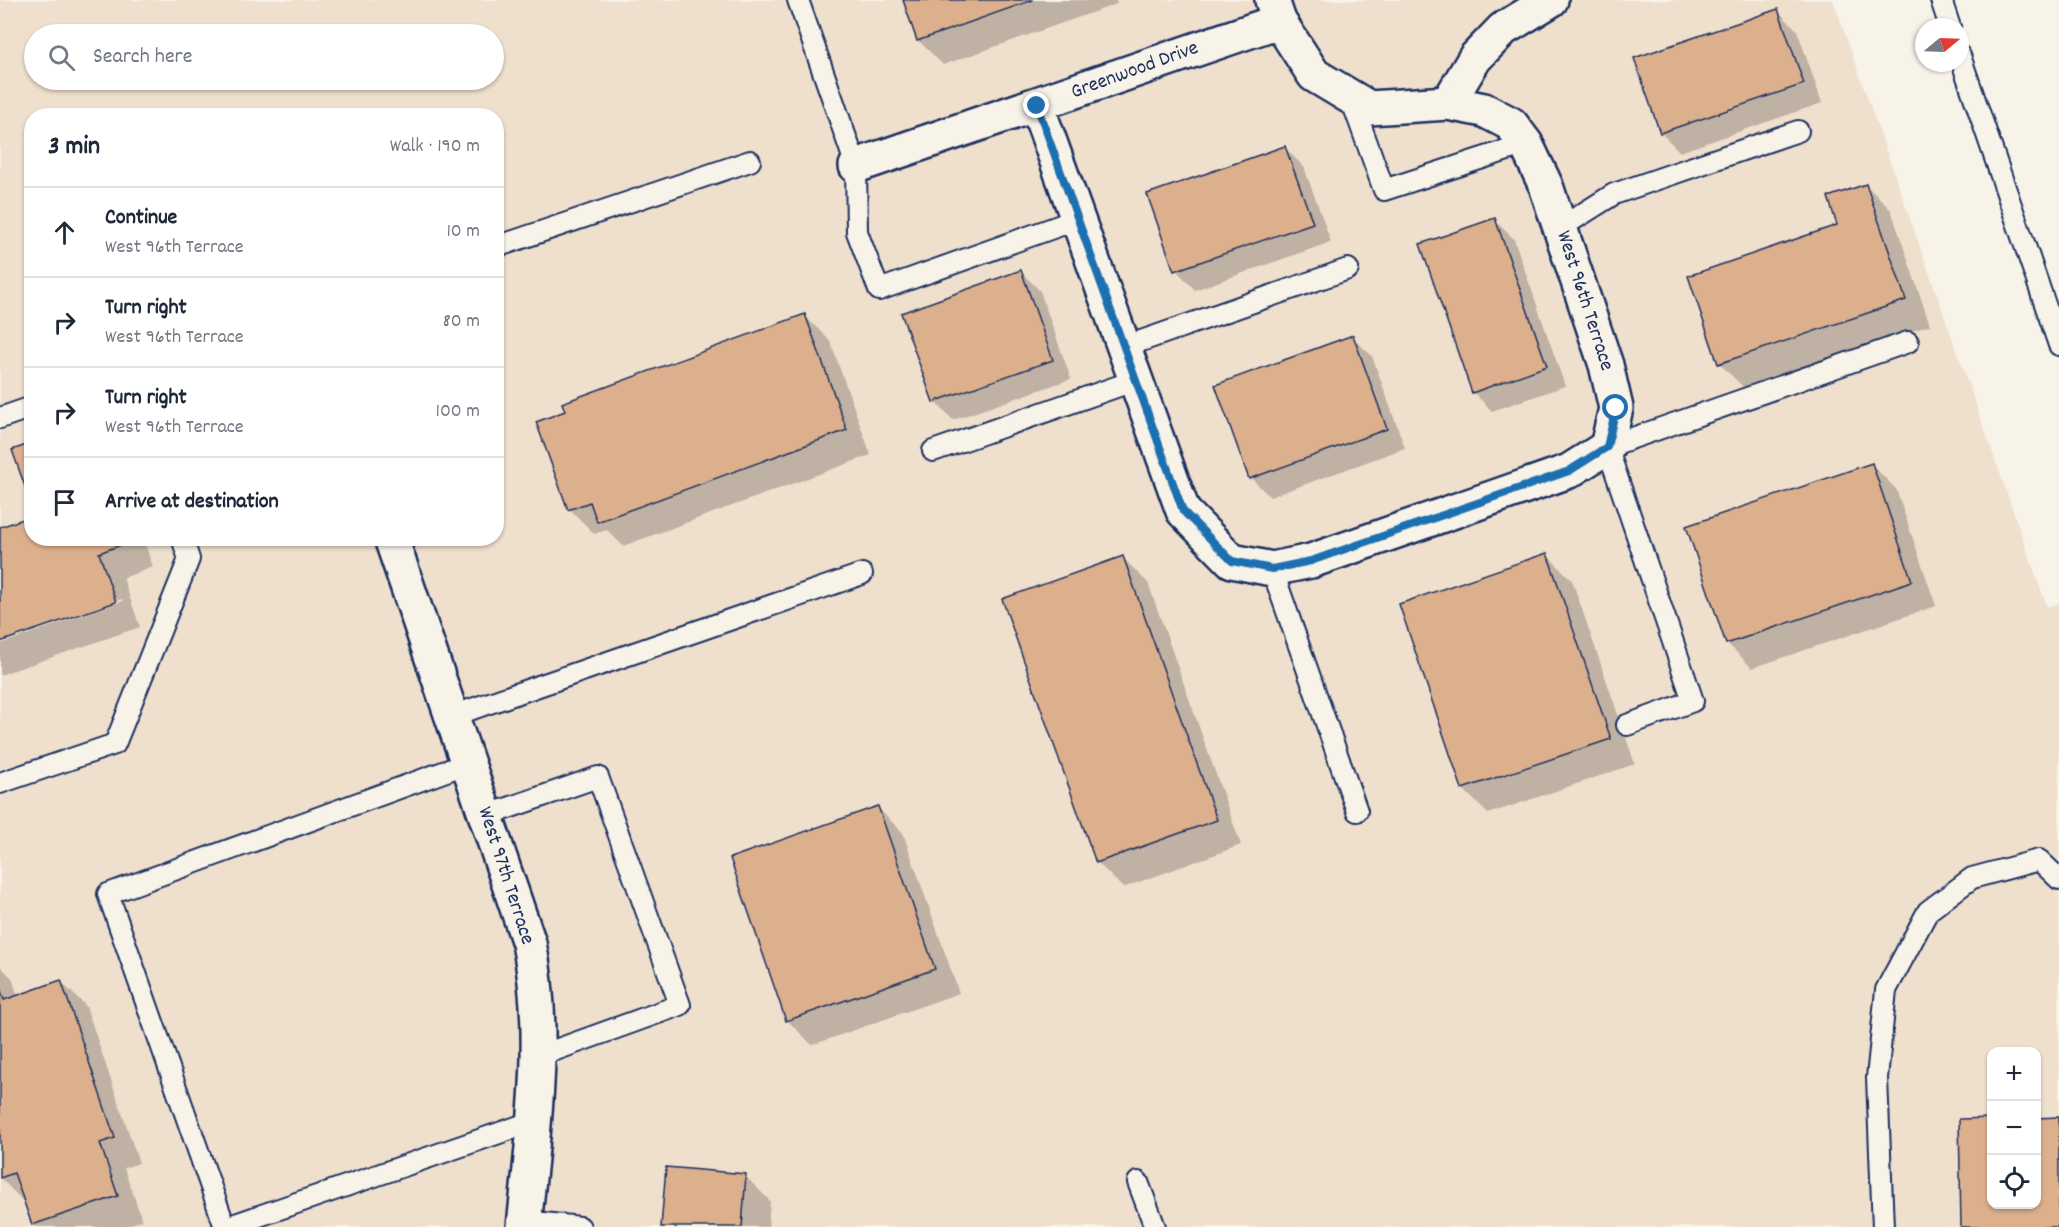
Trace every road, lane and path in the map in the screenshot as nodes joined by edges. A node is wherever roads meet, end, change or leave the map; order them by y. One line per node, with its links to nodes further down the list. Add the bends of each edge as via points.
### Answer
1 (798, 0): 13 (lane)
2 (1551, 0): 8 (street, via 1503,29 1475,58)
3 (1941, 0): 5 (lane)
4 (1275, 11): 7 (street, West 96th Terrace, via 1314,75); 9 (street, Greenwood Drive)
5 (1947, 18)
6 (1965, 72): 19 (lane)
7 (1350, 96): 8 (street, West 96th Terrace, via 1369,108); 11 (lane, via 1383,190)
8 (1448, 102): 11 (street, West 96th Terrace, via 1484,110 1511,124)
9 (1037, 106): 13 (street, Greenwood Drive); 14 (street)
10 (1798, 131): 15 (lane, via 1614,194)
11 (1526, 144): 15 (street, West 96th Terrace)
12 (750, 161): 16 (lane)
13 (856, 166): 14 (lane, via 857,232 879,290)
14 (1078, 219): 20 (street)
15 (1560, 228): 24 (street, West 96th Terrace, via 1606,365 1616,408)
16 (504, 244)
17 (1348, 269): 20 (lane)
18 (1908, 342): 24 (lane)
19 (2059, 345)
20 (1124, 347): 21 (street)
21 (1136, 380): 25 (lane); 28 (street, via 1183,511 1232,561)
22 (24, 410): 23 (lane)
23 (0, 418)
24 (1607, 447): 28 (street, via 1569,471 1311,561); 31 (lane, via 1693,701)
25 (933, 451)
26 (185, 546): 33 (lane, via 189,560 115,744)
27 (394, 546): 30 (street, West 97th Terrace)
28 (1272, 569): 34 (lane)
29 (862, 574): 30 (lane)
30 (452, 716): 32 (street, West 97th Terrace)
31 (1627, 725)
32 (468, 763): 35 (street, West 97th Terrace); 41 (lane, via 108,894)
33 (0, 783)
34 (1357, 811)
35 (485, 816): 37 (street, West 97th Terrace, via 529,943 536,978); 37 (lane, via 598,777 680,1005)
36 (2059, 879): 44 (lane, via 2039,860 1972,878 1928,911 1886,990 1877,1078)
37 (538, 1056): 38 (street, West 97th Terrace)
38 (534, 1121): 40 (street, West 97th Terrace); 41 (lane)
39 (1138, 1182): 43 (lane)
40 (524, 1224): 42 (lane)
41 (226, 1227)
42 (580, 1227)
43 (1155, 1227)
44 (1883, 1227)

